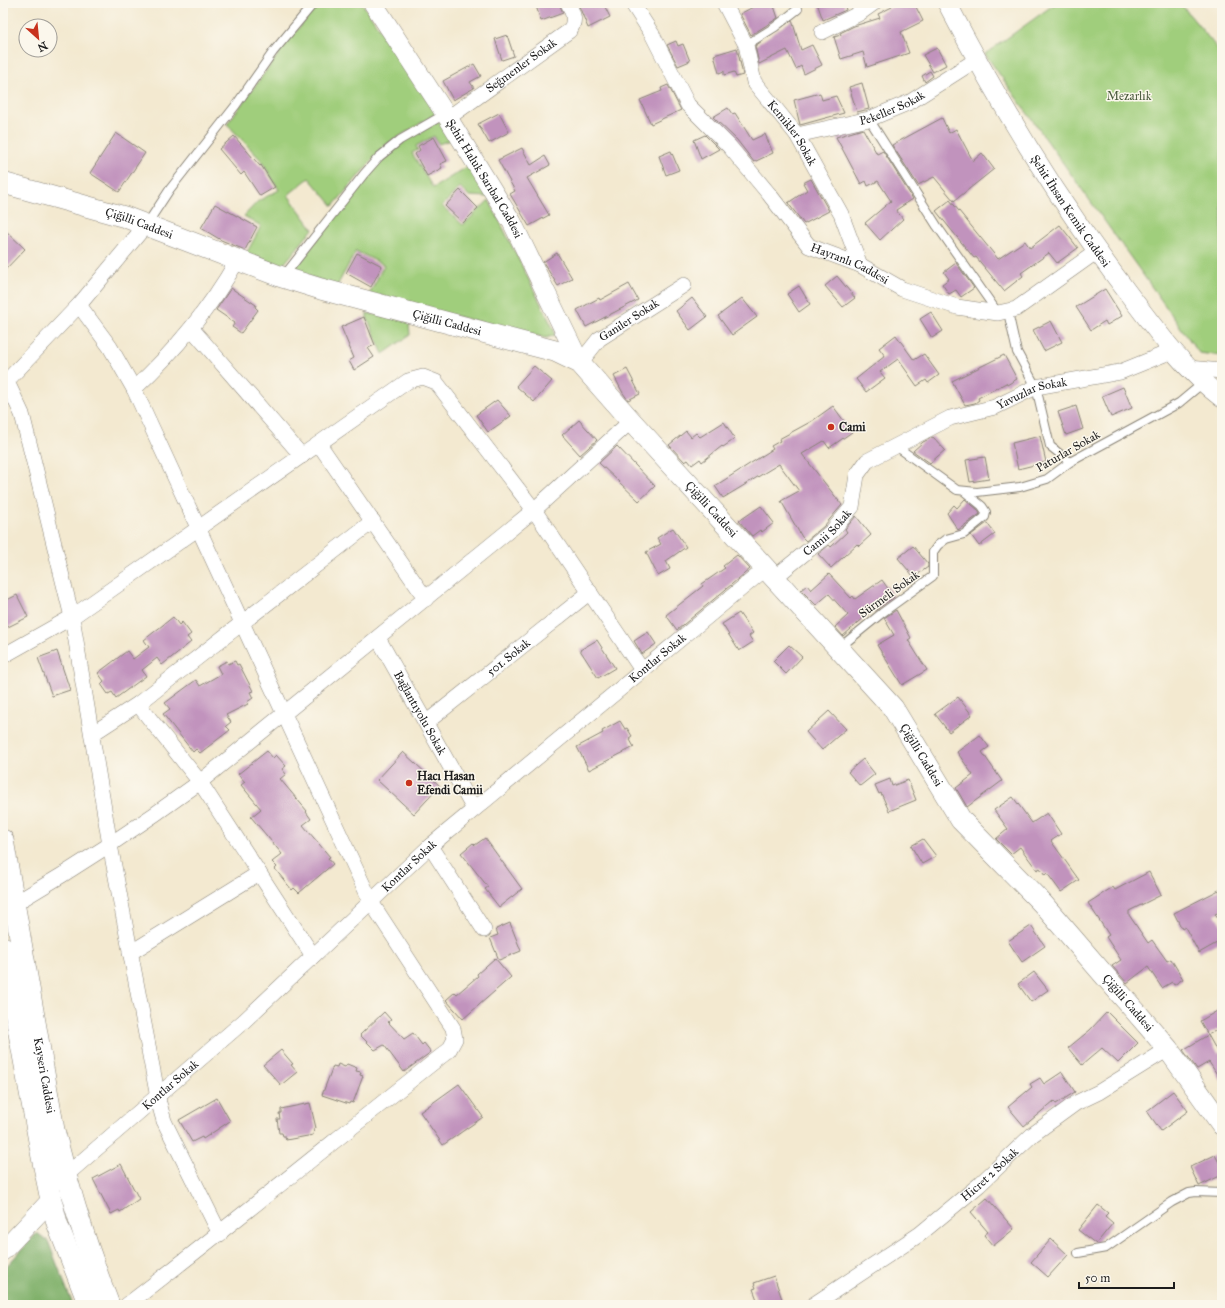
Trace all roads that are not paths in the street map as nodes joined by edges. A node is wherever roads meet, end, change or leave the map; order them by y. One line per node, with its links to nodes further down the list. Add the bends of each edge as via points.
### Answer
1 (314, 3): 16 (lane, via 273,52)
2 (373, 3): 12 (street, Şehit Haluk Sarıbal Caddesi)
3 (568, 3): 12 (street, Seğmenler Sokak, via 574,18 569,31)
4 (632, 3): 19 (street, Hayranlı Caddesi, via 652,34 688,105 729,146 770,194 808,246)
5 (724, 3): 10 (street, Kemikler Sokak)
6 (874, 3): 9 (street)
7 (947, 3): 11 (street, Şehit İhsan Kemik Caddesi)
8 (798, 9): 10 (lane)
9 (822, 32)
10 (746, 45): 14 (street, Kemikler Sokak, via 754,82)
11 (976, 60): 13 (street, Pekeller Sokak, via 910,102); 17 (street, Şehit İhsan Kemik Caddesi, via 1016,130)
12 (447, 116): 20 (lane, via 400,140 379,158); 26 (street, Şehit Haluk Sarıbal Caddesi, via 512,222)
13 (869, 119): 14 (street, Pekeller Sokak); 23 (lane, via 937,226)
14 (797, 135): 19 (street, Kemikler Sokak, via 841,214)
15 (3, 183): 16 (main road, Çiğilli Caddesi)
16 (146, 225): 18 (main road, Çiğilli Caddesi); 22 (street)
17 (1096, 252): 23 (street, via 1016,309); 25 (street, Şehit İhsan Kemik Caddesi)
18 (237, 261): 20 (main road, Çiğilli Caddesi); 24 (street)
19 (860, 265): 23 (street, Hayranlı Caddesi, via 902,289 957,307)
20 (282, 277): 26 (main road, Çiğilli Caddesi, via 320,290 555,351)
21 (684, 285): 26 (street, Ganiler Sokak, via 599,339)
22 (79, 306): 29 (street); 32 (street, via 110,347)
23 (1003, 313): 31 (lane, via 1017,352)
24 (192, 329): 32 (street); 37 (street)
25 (1172, 351): 27 (street, Şehit İhsan Kemik Caddesi); 31 (street, Yavuzlar Sokak, via 1120,372)
26 (580, 363): 34 (main road, Çiğilli Caddesi)
27 (1188, 368): 28 (street); 30 (street, Şehit İhsan Kemik Caddesi)
28 (1222, 371)
29 (5, 384): 46 (street, via 22,414)
30 (1203, 384): 33 (street, Şehit İhsan Kemik Caddesi); 38 (lane, Paturlar Sokak, via 1163,412)
31 (1036, 387): 36 (street, Yavuzlar Sokak, via 995,407 950,418); 38 (lane, via 1050,446)
32 (134, 390): 42 (street)
33 (1222, 398)
34 (631, 421): 40 (street); 43 (main road, Çiğilli Caddesi)
35 (319, 444): 37 (street); 40 (street, via 408,381 417,377 427,378 436,382); 41 (street)
36 (896, 446): 39 (lane, Paturlar Sokak, via 943,482); 43 (street, Camii Sokak, via 867,461 857,475 852,507 832,531)
37 (302, 456): 42 (street)
38 (1070, 462): 39 (lane, Paturlar Sokak, via 1047,479 1035,483 1020,487)
39 (965, 492): 49 (lane, Sürmeli Sokak, via 982,506 986,512 985,518 964,534 946,539 938,545 934,552 933,576 929,581 888,608)
40 (534, 510): 44 (street); 45 (street)
41 (373, 521): 45 (street); 47 (street)
42 (199, 529): 46 (street); 47 (street)
43 (769, 573): 49 (main road, Çiğilli Caddesi); 51 (street, Kontlar Sokak)
44 (590, 592): 51 (street); 54 (street, 501. Sokak)
45 (426, 599): 48 (street)
46 (72, 617): 50 (street); 55 (street)
47 (242, 624): 52 (street); 53 (street)
48 (378, 638): 53 (street); 54 (street, Bağlantıyolu Sokak)
49 (838, 648): 68 (main road, Çiğilli Caddesi, via 893,708 961,820 1042,903)
50 (3, 656)
51 (642, 670): 57 (street, Kontlar Sokak)
52 (138, 704): 55 (street); 56 (street)
53 (283, 714): 56 (street); 62 (street)
54 (426, 722): 57 (street, Bağlantıyolu Sokak)
55 (92, 734): 59 (street)
56 (200, 782): 59 (street); 61 (street)
57 (474, 809): 60 (street, Kontlar Sokak)
58 (3, 840): 63 (main road, Kayseri Caddesi)
59 (110, 845): 63 (street); 66 (street)
60 (430, 846): 62 (street, Kontlar Sokak); 64 (street)
61 (259, 873): 66 (street); 67 (street)
62 (371, 902): 67 (street, Kontlar Sokak); 74 (street, via 453,1028 454,1043 449,1050)
63 (14, 904): 71 (main road, Kayseri Caddesi, via 54,1130)
64 (484, 930)
65 (3, 947): 73 (main road, Kayseri Caddesi)
66 (130, 953): 69 (street)
67 (313, 956): 69 (street, Kontlar Sokak, via 244,1021)
68 (1168, 1049): 70 (main road, Çiğilli Caddesi); 80 (street, Hicret 2 Sokak, via 1099,1092 1076,1103 1032,1134 979,1185 920,1234)
69 (157, 1096): 71 (street, Kontlar Sokak); 74 (street, via 164,1120)
70 (1222, 1125)
71 (65, 1176): 73 (street, Kontlar Sokak); 78 (main road, Kayseri Caddesi, via 88,1251)
72 (1222, 1193): 76 (lane, via 1189,1193 1106,1248)
73 (51, 1200): 75 (street); 77 (main road, Kayseri Caddesi, via 57,1223)
74 (220, 1234): 79 (street)
75 (3, 1251)
76 (1078, 1253)
77 (90, 1305)
78 (109, 1305)
79 (127, 1305)
80 (813, 1305)

